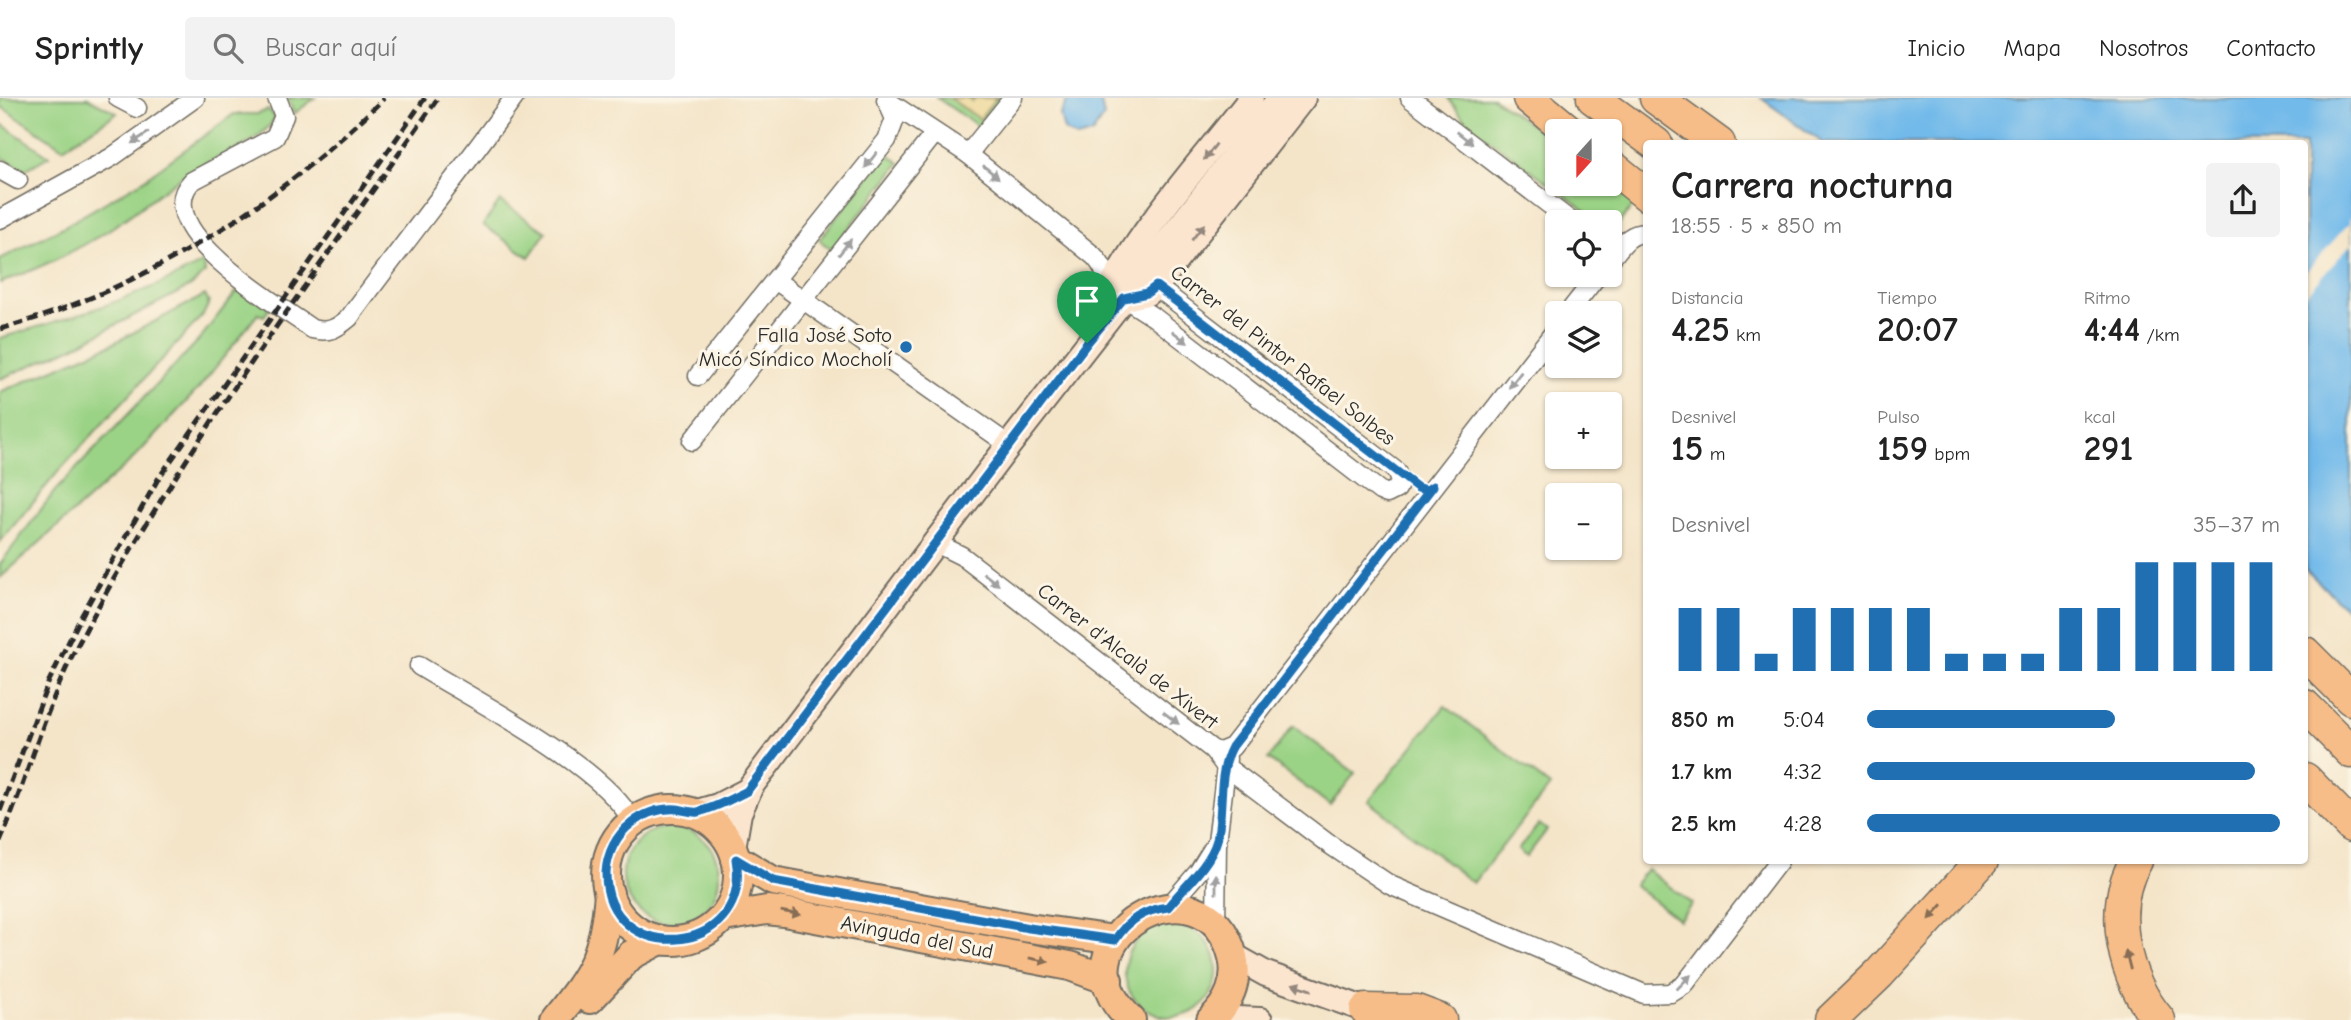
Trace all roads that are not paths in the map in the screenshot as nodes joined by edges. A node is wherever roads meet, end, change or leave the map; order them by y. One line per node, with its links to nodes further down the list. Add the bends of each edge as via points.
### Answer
1 (118, 98): 14 (street)
2 (195, 98): 25 (street, one-way to 25, via 89,171)
3 (277, 98): 4 (street, via 284,116 275,137 192,181 180,200 183,218 216,258 312,329 333,331 349,318)
4 (514, 98)
5 (1013, 98): 19 (street)
6 (1251, 98): 31 (street, one-way to 31, via 1133,251)
7 (1280, 98): 29 (street)
8 (1303, 98): 29 (street, one-way to 8)
9 (1410, 98): 24 (street, one-way to 24)
10 (1529, 98): 15 (highway)
11 (1593, 98): 17 (highway)
12 (1656, 98): 18 (highway)
13 (885, 99): 16 (street); 28 (street, one-way to 28, via 895,119 887,140)
14 (137, 108)
15 (1554, 119)
16 (935, 133): 19 (street); 32 (street, one-way to 16)
17 (1651, 140)
18 (1714, 140)
19 (968, 154): 31 (street, one-way to 31, via 1094,256)
20 (0, 170): 22 (street)
21 (1622, 175): 23 (highway)
22 (18, 180)
23 (1643, 192)
24 (1556, 210)
25 (0, 219)
26 (1643, 233): 27 (street)
27 (1622, 244)
28 (775, 280): 32 (street); 35 (street)
29 (1149, 281): 31 (street, via 1147,293); 38 (street, Carrer del Pintor Rafael Solbes)
30 (1589, 287): 33 (street)
31 (1115, 297): 37 (street, via 1087,343); 39 (street, one-way to 39, via 1155,318)
32 (802, 300): 36 (street); 37 (street)
33 (1577, 301)
34 (1545, 343): 40 (street, one-way to 40)
35 (698, 376)
36 (692, 441)
37 (1009, 445): 41 (street)
38 (1396, 471): 39 (street, Carrer del Pintor Rafael Solbes, via 1397,489); 40 (street, Carrer del Pintor Rafael Solbes)
39 (1380, 491): 40 (street, via 1406,511)
40 (1421, 499): 46 (street)
41 (934, 542): 47 (street, Carrer d'Alcalà de Xivert, one-way to 47, via 962,556); 51 (street)
42 (2308, 656): 44 (highway)
43 (419, 666): 54 (street, via 564,755 624,805)
44 (2351, 699)
45 (2308, 709): 48 (highway)
46 (1232, 747): 47 (street); 49 (street)
47 (1213, 750): 49 (street, Carrer d'Alcalà de Xivert)
48 (2351, 752)
49 (1225, 766): 56 (street); 59 (street, Carrer d'Alcalà de Xivert, one-way to 59, via 1390,885 1651,996 1684,985)
50 (2308, 782): 55 (highway)
51 (747, 791): 53 (street); 58 (street)
52 (2308, 799): 57 (highway)
53 (694, 813): 54 (main road, via 663,810); 58 (main road, via 717,827)
54 (633, 822): 62 (main road, via 612,848 606,870)
55 (2351, 826)
56 (1217, 842): 63 (street); 65 (street, one-way to 56)
57 (2351, 843)
58 (734, 854): 64 (main road, via 738,883); 67 (main road, Avinguda del Sud, via 773,881)
59 (1777, 864)
60 (1979, 864): 77 (highway, one-way to 77, via 1880,974)
61 (2135, 864): 78 (highway, one-way to 61, via 2130,971 2122,934 2123,899)
62 (609, 893): 66 (main road, via 628,923); 72 (main road, via 597,961)
63 (1168, 907): 65 (main road, via 1194,911); 67 (main road, via 1132,920)
64 (724, 916): 66 (main road, via 695,937); 69 (main road, Avinguda del Sud, one-way to 69, via 784,912 1070,966)
65 (1216, 926): 68 (main road)
66 (660, 940): 73 (main road, via 643,946 617,967)
67 (1115, 940): 69 (main road, via 1108,959)
68 (1232, 955): 70 (street, one-way to 68, via 1266,974); 71 (main road, via 1233,986)
69 (1108, 980): 74 (main road, via 1112,996)
70 (1380, 1015): 76 (highway, via 1416,1011)
71 (1212, 1019): 75 (street)
72 (555, 1020)
73 (573, 1020)
74 (1131, 1020)
75 (1259, 1020)
76 (1440, 1020)
77 (1831, 1020)
78 (2159, 1020)

